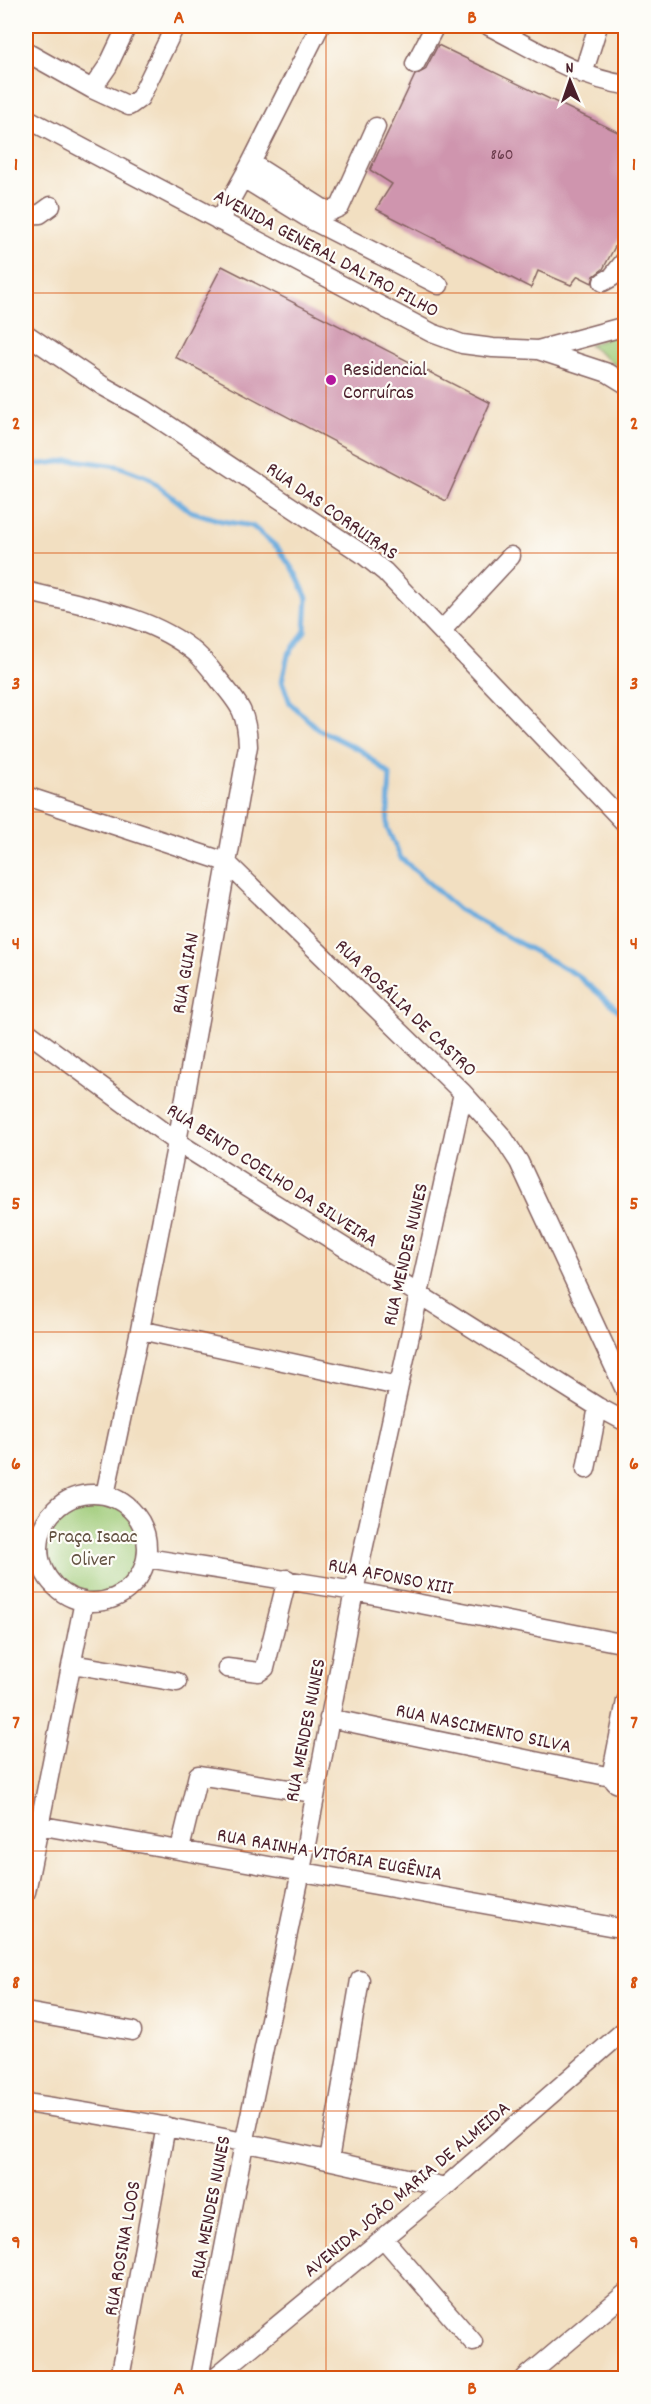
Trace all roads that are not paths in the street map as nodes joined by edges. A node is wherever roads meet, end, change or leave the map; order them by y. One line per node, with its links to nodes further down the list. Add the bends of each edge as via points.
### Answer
1 (127, 26): 11 (street)
2 (175, 26): 11 (street, via 140,98 129,106)
3 (320, 26): 14 (street)
4 (435, 26): 8 (street)
5 (489, 26): 9 (street)
6 (598, 26): 9 (street)
7 (26, 52): 11 (street)
8 (415, 64)
9 (584, 74): 10 (street)
10 (626, 85)
11 (92, 89)
12 (26, 118): 17 (street, AVENIDA GENERAL DALTRO FILHO)
13 (376, 127): 14 (street, via 340,207 331,211)
14 (247, 172): 17 (street); 20 (street, via 313,221)
15 (51, 206): 16 (street, via 40,214)
16 (26, 215)
17 (219, 221): 23 (street, AVENIDA GENERAL DALTRO FILHO, via 432,333 462,344)
18 (626, 259): 19 (street)
19 (603, 282)
20 (439, 285)
21 (626, 326): 23 (street, AVENIDA GENERAL DALTRO FILHO)
22 (26, 334): 27 (street, RUA DAS CORRUIRAS, via 364,555)
23 (538, 350): 24 (street, via 608,373)
24 (626, 384)
25 (511, 556): 27 (street)
26 (26, 591): 30 (street, RUA GUIAN, via 121,615 165,631 198,654 238,703 247,723 248,746)
27 (442, 630): 29 (street, RUA DAS CORRUIRAS)
28 (26, 796): 30 (street, RUA ROSÁLIA DE CASTRO)
29 (626, 824)
30 (226, 862): 32 (street, RUA ROSÁLIA DE CASTRO); 33 (street, RUA GUIAN)
31 (26, 1030): 33 (street, RUA BENTO COELHO DA SILVEIRA)
32 (463, 1093): 34 (street, RUA MENDES NUNES); 37 (street, RUA ROSÁLIA DE CASTRO, via 502,1136 519,1162)
33 (177, 1142): 34 (street, RUA BENTO COELHO DA SILVEIRA); 35 (street, RUA GUIAN)
34 (418, 1294): 36 (street, RUA MENDES NUNES); 38 (street, RUA BENTO COELHO DA SILVEIRA)
35 (140, 1330): 36 (street); 41 (street, RUA GUIAN)
36 (398, 1386): 45 (street, RUA MENDES NUNES)
37 (626, 1392)
38 (598, 1407): 39 (street, RUA BENTO COELHO DA SILVEIRA); 40 (street)
39 (626, 1422)
40 (586, 1469)
41 (105, 1495): 42 (street, via 87,1494 71,1499 56,1508); 43 (street, via 133,1511 147,1541)
42 (33, 1537): 46 (street, via 44,1571 54,1585 68,1596)
43 (147, 1558): 44 (street, RUA AFONSO XIII); 46 (street, via 131,1587 117,1597 101,1602)
44 (287, 1579): 45 (street, RUA AFONSO XIII); 49 (street, via 265,1668 259,1672)
45 (354, 1591): 47 (street, RUA AFONSO XIII); 52 (street, RUA MENDES NUNES)
46 (84, 1601): 48 (street)
47 (626, 1644)
48 (72, 1664): 50 (street); 56 (street)
49 (227, 1668)
50 (177, 1682)
51 (626, 1701): 53 (street)
52 (328, 1718): 53 (street, RUA NASCIMENTO SILVA); 55 (street, RUA MENDES NUNES)
53 (610, 1776): 54 (street, RUA NASCIMENTO SILVA)
54 (626, 1787)
55 (314, 1793): 57 (street, via 198,1775); 58 (street, RUA MENDES NUNES)
56 (32, 1824): 57 (street, RUA RAINHA VITÓRIA EUGÊNIA); 59 (street)
57 (180, 1849): 58 (street, RUA RAINHA VITÓRIA EUGÊNIA)
58 (301, 1871): 60 (street, RUA RAINHA VITÓRIA EUGÊNIA); 67 (street, RUA MENDES NUNES)
59 (26, 1892)
60 (626, 1929)
61 (360, 1980): 68 (street)
62 (26, 2012): 64 (street)
63 (626, 2029): 69 (street, AVENIDA JOÃO MARIA DE ALMEIDA)
64 (132, 2031)
65 (26, 2103): 66 (street)
66 (166, 2126): 67 (street); 73 (street, RUA ROSINA LOOS)
67 (244, 2144): 68 (street); 74 (street, RUA MENDES NUNES)
68 (329, 2160): 69 (street)
69 (445, 2187): 70 (street, AVENIDA JOÃO MARIA DE ALMEIDA)
70 (383, 2238): 72 (street); 75 (street, AVENIDA JOÃO MARIA DE ALMEIDA)
71 (626, 2293): 76 (street)
72 (473, 2342)
73 (120, 2379)
74 (199, 2379)
75 (214, 2379)
76 (525, 2379)

